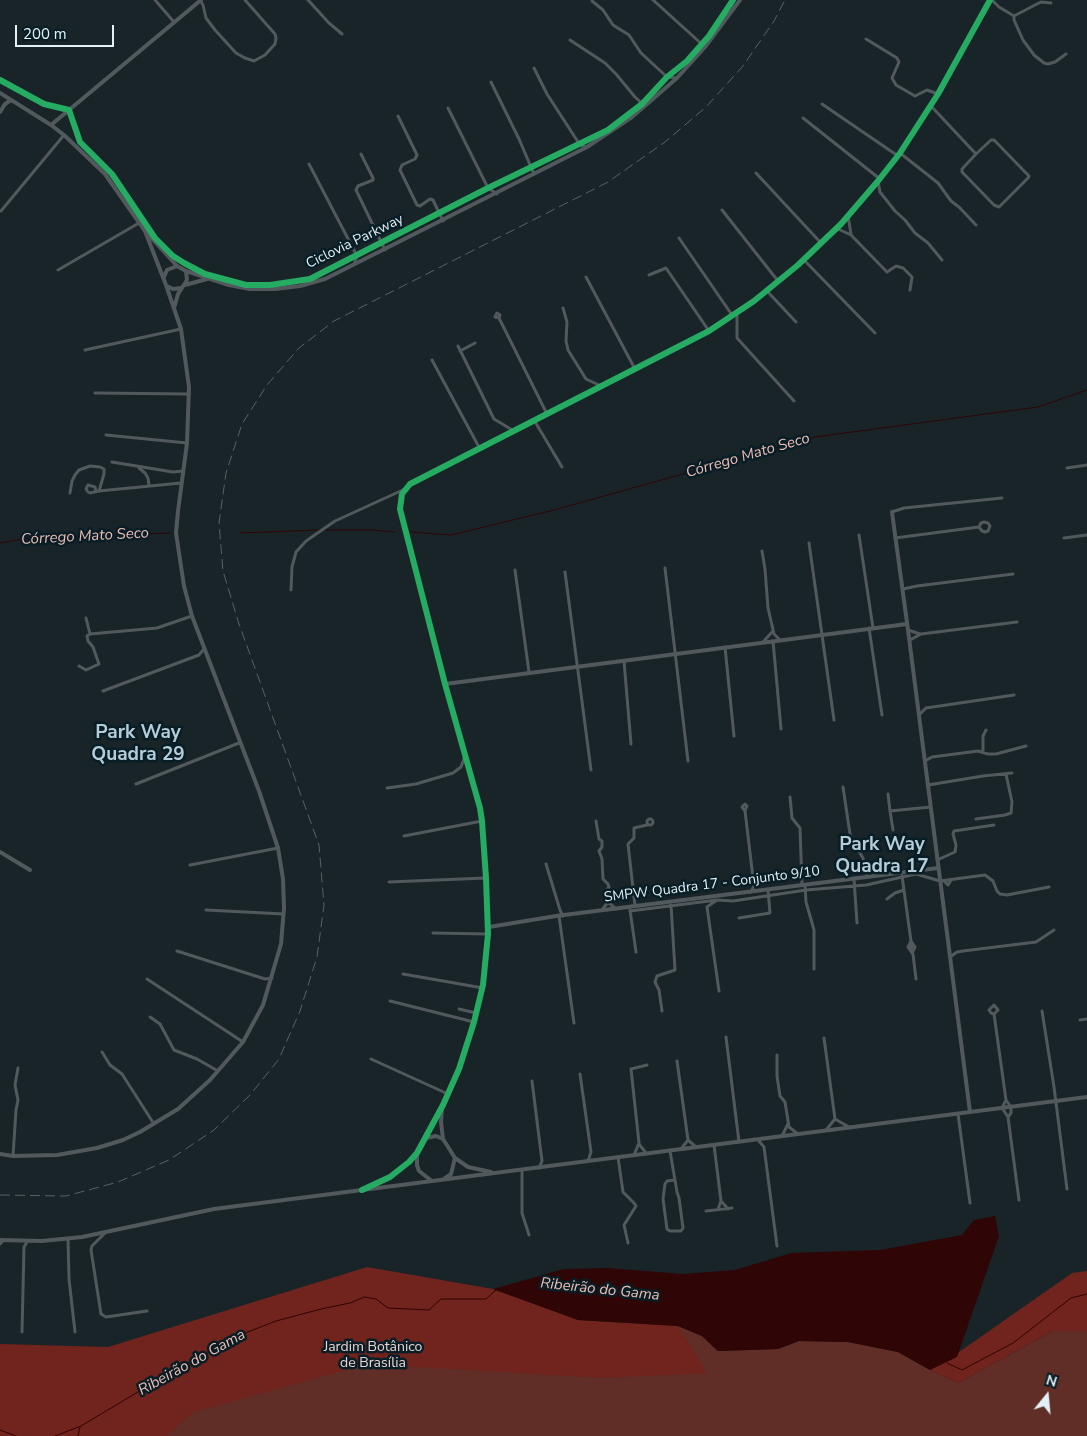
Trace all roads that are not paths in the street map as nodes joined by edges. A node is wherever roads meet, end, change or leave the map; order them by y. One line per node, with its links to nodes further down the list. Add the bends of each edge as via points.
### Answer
1 (155, 0): 11 (street)
2 (200, 0): 3 (street, via 206,18 215,30 236,53 254,61 275,44 276,34); 11 (street)
3 (245, 0)
4 (308, 0): 12 (street)
5 (653, 0): 15 (street)
6 (740, 0): 15 (street)
7 (991, 0): 10 (street); 23 (street)
8 (592, 2): 18 (street, via 603,10 610,22 629,35 638,51)
9 (1051, 2): 10 (street, via 1041,2)
10 (1014, 16): 16 (street, via 1023,40 1044,63 1055,62)
11 (174, 22): 33 (street)
12 (342, 34)
13 (866, 39): 23 (street, via 897,58 899,62 892,78 896,85 914,96 927,90)
14 (570, 40): 27 (street, via 605,63)
15 (705, 47): 19 (street)
16 (1066, 54)
17 (534, 68): 35 (street)
18 (667, 77): 19 (street); 21 (street)
19 (677, 78): 21 (street)
20 (491, 82): 43 (street)
21 (667, 88): 27 (street)
22 (2, 94): 24 (street); 25 (street)
23 (938, 94): 28 (street)
24 (12, 100): 25 (street); 33 (street)
25 (5, 104): 30 (street)
26 (822, 104): 39 (street)
27 (645, 106): 36 (street)
28 (931, 106): 39 (street); 40 (street)
29 (448, 108): 45 (street)
30 (0, 112)
31 (398, 116): 53 (street, via 417,155 400,170 417,205 433,200)
32 (803, 118): 44 (street)
33 (51, 125): 34 (street)
34 (64, 135): 51 (street); 54 (street, via 105,174)
35 (580, 145): 36 (street); 37 (street)
36 (587, 147): 37 (street)
37 (578, 152): 43 (street)
38 (362, 154): 61 (street, via 373,178 356,190)
39 (899, 154): 44 (street); 55 (street, via 938,183)
40 (976, 154): 40 (street, via 994,140 1028,176 999,207 962,172)
41 (310, 164): 62 (street)
42 (756, 173): 60 (street)
43 (534, 175): 48 (street)
44 (879, 180): 46 (street); 47 (street)
45 (488, 188): 48 (street); 49 (street)
46 (871, 189): 47 (street); 52 (street)
47 (880, 192): 65 (street)
48 (497, 194): 49 (street)
49 (486, 199): 53 (street)
50 (722, 210): 74 (street)
51 (1, 212)
52 (848, 216): 56 (street); 58 (street)
53 (443, 221): 61 (street)
54 (139, 223): 57 (street); 68 (street)
55 (976, 225)
56 (836, 228): 58 (street); 60 (street)
57 (144, 231): 67 (street); 73 (street)
58 (851, 234): 77 (street, via 887,272 896,266 903,268 912,277)
59 (679, 238): 82 (street)
60 (822, 242): 64 (street)
61 (385, 250): 63 (street)
62 (357, 256): 63 (street); 66 (street)
63 (367, 259): 66 (street)
64 (804, 260): 74 (street); 87 (street)
65 (942, 260)
66 (354, 265): 72 (street, via 324,279 275,289 250,289)
67 (177, 266): 69 (street); 73 (street, via 167,270)
68 (58, 270)
69 (186, 271): 72 (street); 76 (street, via 187,280)
70 (649, 275): 86 (street, via 666,268)
71 (586, 277): 93 (street)
72 (209, 279): 76 (street)
73 (164, 280): 75 (street)
74 (778, 281): 78 (street)
75 (166, 285): 76 (street, via 173,289); 79 (street)
76 (183, 286): 79 (street)
77 (910, 290)
78 (766, 291): 81 (street); 84 (street)
79 (174, 308): 85 (street)
80 (563, 308): 94 (street, via 568,350 586,379)
81 (737, 312): 82 (street); 97 (street, via 737,338)
82 (732, 315): 86 (street)
83 (499, 318): 98 (street)
84 (796, 322)
85 (181, 329): 90 (street); 96 (street)
86 (708, 331): 93 (street)
87 (875, 333)
88 (475, 343): 91 (street)
89 (458, 346): 91 (street)
90 (85, 350)
91 (460, 351): 100 (street, via 494,419)
92 (432, 360): 103 (street)
93 (635, 370): 94 (street)
94 (602, 386): 98 (street)
95 (95, 393): 96 (street)
96 (189, 394): 102 (street)
97 (794, 400)
98 (547, 414): 99 (street)
99 (534, 420): 100 (street); 107 (street)
100 (514, 431): 103 (street)
101 (106, 435): 102 (street)
102 (187, 443): 109 (street)
103 (480, 449): 112 (street)
104 (112, 462): 106 (street)
105 (1087, 465): 108 (street)
106 (138, 467): 109 (street); 111 (street, via 148,478)
107 (562, 467)
108 (1066, 468)
109 (183, 471): 110 (street)
110 (181, 483): 111 (street); 129 (street, via 176,533)
111 (149, 486): 113 (street, via 97,491 104,469 90,466 78,470)
112 (405, 489): 128 (street, via 335,520 306,541 296,552); 154 (street, via 400,509)
113 (70, 493)
114 (1002, 498): 115 (street)
115 (892, 512): 119 (street)
116 (979, 527): 119 (street)
117 (1087, 534): 120 (street)
118 (859, 535): 133 (street)
119 (895, 538): 127 (street)
120 (1064, 538)
121 (809, 543): 137 (street)
122 (762, 551): 135 (street)
123 (665, 568): 143 (street)
124 (514, 570): 153 (street)
125 (565, 572): 152 (street)
126 (1014, 574): 127 (street)
127 (903, 589): 132 (street)
128 (291, 590)
129 (192, 616): 136 (street, via 157,628); 145 (street)
130 (86, 618): 136 (street)
131 (1017, 622): 138 (street)
132 (907, 624): 133 (street); 134 (street)
133 (871, 628): 137 (street); 159 (street)
134 (908, 630): 138 (street); 140 (street)
135 (773, 631): 139 (street); 142 (street)
136 (90, 634): 151 (street, via 88,641 99,664 86,670)
137 (822, 634): 139 (street); 161 (street)
138 (921, 634): 140 (street)
139 (780, 640): 141 (street)
140 (910, 640): 157 (street)
141 (773, 641): 142 (street); 162 (street)
142 (763, 642): 144 (street)
143 (675, 643): 147 (street); 148 (street)
144 (725, 647): 147 (street); 164 (street)
145 (204, 649): 146 (street); 149 (street)
146 (199, 654): 149 (street); 155 (street)
147 (676, 654): 148 (street); 172 (street)
148 (668, 655): 150 (street)
149 (207, 656): 165 (street)
150 (624, 661): 152 (street); 166 (street)
151 (79, 666)
152 (578, 666): 153 (street); 176 (street)
153 (529, 672): 154 (street)
154 (445, 684): 170 (street)
155 (103, 690)
156 (1014, 695): 158 (street)
157 (918, 704): 158 (street); 160 (street)
158 (926, 708): 160 (street)
159 (882, 715)
160 (919, 715): 169 (street)
161 (834, 720)
162 (781, 729)
163 (986, 730): 168 (street)
164 (734, 736)
165 (239, 743): 179 (street); 195 (street)
166 (631, 744)
167 (1026, 746): 168 (street, via 996,754)
168 (983, 752): 171 (street)
169 (924, 755): 171 (street); 173 (street)
170 (465, 756): 174 (street); 175 (street)
171 (932, 757): 173 (street)
172 (688, 761)
173 (925, 761): 180 (street)
174 (461, 768): 175 (street); 182 (street, via 435,780)
175 (469, 770): 189 (street)
176 (591, 770)
177 (1012, 773): 178 (street)
178 (1006, 774): 180 (street); 188 (street, via 1011,813)
179 (136, 784)
180 (928, 785): 185 (street)
181 (843, 787): 203 (street, via 851,839 863,858)
182 (387, 788)
183 (888, 794): 187 (street)
184 (790, 797): 208 (street, via 792,818 800,828)
185 (931, 807): 187 (street); 197 (street)
186 (746, 810): 209 (street)
187 (890, 811): 193 (street)
188 (976, 819)
189 (482, 821): 194 (street); 204 (street)
190 (596, 822): 222 (street, via 602,841 598,851 603,865 602,879 608,884)
191 (647, 825): 221 (street, via 634,828 634,838 628,844)
192 (994, 825): 197 (street, via 954,831 955,852)
193 (893, 830)
194 (404, 836)
195 (278, 848): 199 (street); 233 (street)
196 (0, 852): 201 (street)
197 (937, 860): 200 (street)
198 (546, 864): 231 (street)
199 (190, 866)
200 (938, 868): 202 (street, SMPW Quadra 17 - Conjunto 9/10); 206 (street)
201 (30, 870)
202 (902, 875): 203 (street, SMPW Quadra 17 - Conjunto 9/10); 206 (street, via 916,874); 210 (street); 214 (street)
203 (867, 877): 205 (street, SMPW Quadra 17 - Conjunto 9/10)
204 (486, 878): 207 (street); 237 (street)
205 (854, 879): 208 (street, SMPW Quadra 17 - Conjunto 9/10); 210 (street)
206 (942, 881): 211 (street, via 948,885 951,880 985,876 993,881 1000,894 1007,895); 242 (street)
207 (389, 882)
208 (804, 885): 212 (street, SMPW Quadra 17 - Conjunto 9/10); 213 (street)
209 (754, 886): 215 (street); 216 (street)
210 (855, 886): 213 (street); 236 (street)
211 (1049, 887)
212 (768, 890): 215 (street, SMPW Quadra 17 - Conjunto 9/10); 217 (street)
213 (806, 890): 217 (street); 248 (street, via 814,930)
214 (904, 890): 220 (street); 241 (street)
215 (760, 891): 216 (street, SMPW Quadra 17 - Conjunto 9/10)
216 (750, 892): 218 (street, SMPW Quadra 17 - Conjunto 9/10)
217 (768, 896): 218 (street, via 733,901); 235 (street, via 770,913)
218 (719, 898): 219 (street, SMPW Quadra 17 - Conjunto 9/10); 223 (street); 227 (street)
219 (692, 899): 223 (street); 224 (street, SMPW Quadra 17 - Conjunto 9/10)
220 (887, 899)
221 (636, 901): 225 (street); 226 (street)
222 (608, 902): 228 (street); 232 (street)
223 (698, 902): 224 (street); 227 (street)
224 (671, 904): 226 (street, SMPW Quadra 17 - Conjunto 9/10); 229 (street); 259 (street, via 675,970 657,976 655,982)
225 (636, 906): 226 (street, SMPW Quadra 17 - Conjunto 9/10); 229 (street, SMPW Quadra 17 - Conjunto 9/10)
226 (641, 906)
227 (708, 907): 256 (street)
228 (616, 909): 229 (street, SMPW Quadra 17 - Conjunto 9/10); 232 (street, SMPW Quadra 17 - Conjunto 9/10)
229 (630, 909): 244 (street)
230 (206, 910): 233 (street)
231 (560, 910): 234 (street); 234 (street)
232 (601, 911): 234 (street, SMPW Quadra 17 - Conjunto 9/10)
233 (284, 914): 250 (street, via 281,944)
234 (559, 916): 237 (street, SMPW Quadra 17 - Conjunto 9/10); 267 (street)
235 (739, 918)
236 (857, 923)
237 (489, 927): 240 (street)
238 (1054, 930): 245 (street, via 1036,942)
239 (433, 933): 240 (street)
240 (488, 934): 255 (street)
241 (911, 941): 246 (street, via 908,947); 246 (street, via 915,946)
242 (949, 948): 245 (street); 247 (street)
243 (177, 951): 252 (street)
244 (636, 952)
245 (957, 952): 247 (street)
246 (912, 953): 253 (street)
247 (950, 957): 287 (street)
248 (814, 970)
249 (403, 974): 255 (street)
250 (272, 978): 252 (street); 254 (street)
251 (147, 979): 270 (street)
252 (265, 979): 254 (street)
253 (916, 979)
254 (270, 985): 270 (street)
255 (482, 988): 261 (street)
256 (719, 991)
257 (390, 1001): 266 (street)
258 (459, 1009): 261 (street)
259 (662, 1011)
260 (1042, 1011): 283 (street)
261 (476, 1013): 266 (street)
262 (994, 1014): 282 (street)
263 (150, 1017): 277 (street, via 160,1024 174,1050)
264 (1087, 1019): 265 (street)
265 (1080, 1020)
266 (474, 1022): 280 (street)
267 (574, 1023)
268 (726, 1037): 302 (street)
269 (824, 1038): 290 (street)
270 (243, 1042): 277 (street)
271 (102, 1052): 292 (street, via 110,1065 122,1074)
272 (777, 1055): 291 (street, via 780,1096 785,1102)
273 (372, 1059): 280 (street)
274 (677, 1061): 300 (street)
275 (647, 1065): 303 (street, via 631,1069)
276 (18, 1068): 314 (street)
277 (219, 1072): 292 (street)
278 (580, 1074): 309 (street)
279 (532, 1081): 318 (street)
280 (448, 1094): 284 (street)
281 (1087, 1097): 283 (street)
282 (1006, 1100): 285 (street); 286 (street)
283 (1056, 1101): 285 (street); 327 (street)
284 (443, 1105): 297 (street); 298 (street)
285 (1011, 1107): 286 (street); 289 (street)
286 (1002, 1108): 287 (street); 289 (street)
287 (970, 1112): 288 (street)
288 (958, 1114): 293 (street); 331 (street)
289 (1008, 1117): 329 (street)
290 (835, 1119): 293 (street); 294 (street)
291 (788, 1123): 295 (street); 296 (street)
292 (154, 1124): 314 (street, via 123,1140 97,1148 57,1155)
293 (850, 1127): 294 (street)
294 (826, 1130): 295 (street)
295 (798, 1134): 296 (street)
296 (781, 1137): 299 (street)
297 (425, 1139): 298 (street, via 436,1136); 310 (street)
298 (443, 1139): 316 (street)
299 (767, 1139): 301 (street); 306 (street)
300 (688, 1140): 305 (street); 307 (street)
301 (758, 1140): 302 (street); 306 (street)
302 (739, 1142): 304 (street)
303 (639, 1143): 312 (street); 313 (street)
304 (714, 1146): 305 (street); 330 (street)
305 (696, 1147): 307 (street)
306 (764, 1147): 342 (street)
307 (681, 1149): 308 (street)
308 (670, 1151): 312 (street); 325 (street)
309 (590, 1152): 317 (street); 319 (street)
310 (417, 1153): 326 (street, via 419,1171); 328 (street, via 390,1177)
311 (0, 1154): 314 (street)
312 (646, 1154): 313 (street)
313 (634, 1155): 315 (street)
314 (13, 1156)
315 (618, 1157): 317 (street); 341 (street, via 623,1192 636,1206 624,1225)
316 (455, 1158): 323 (street, via 468,1167); 324 (street, via 451,1174)
317 (597, 1160): 319 (street)
318 (542, 1161): 320 (street); 321 (street)
319 (588, 1161): 320 (street)
320 (548, 1167): 321 (street)
321 (539, 1168): 322 (street)
322 (522, 1170): 323 (street); 335 (street, via 522,1213)
323 (498, 1173): 324 (street)
324 (443, 1180): 326 (street)
325 (674, 1180): 325 (street, via 680,1198 683,1228 670,1232 663,1199 665,1184)
326 (432, 1181): 328 (street)
327 (1067, 1189)
328 (362, 1190): 334 (street, via 203,1210)
329 (1019, 1200)
330 (721, 1201): 332 (street); 332 (street, via 730,1208)
331 (970, 1203)
332 (718, 1209): 333 (street)
333 (706, 1211)
334 (106, 1232): 336 (street); 344 (street, via 91,1250 101,1314 106,1317)
335 (529, 1236)
336 (68, 1239): 339 (street); 346 (street)
337 (2, 1240): 338 (street); 340 (street)
338 (20, 1242): 339 (street); 343 (street)
339 (27, 1242): 343 (street)
340 (0, 1244)
341 (628, 1244)
342 (777, 1246)
343 (24, 1248): 345 (street)
344 (146, 1311)
345 (22, 1332)
346 (75, 1332)

